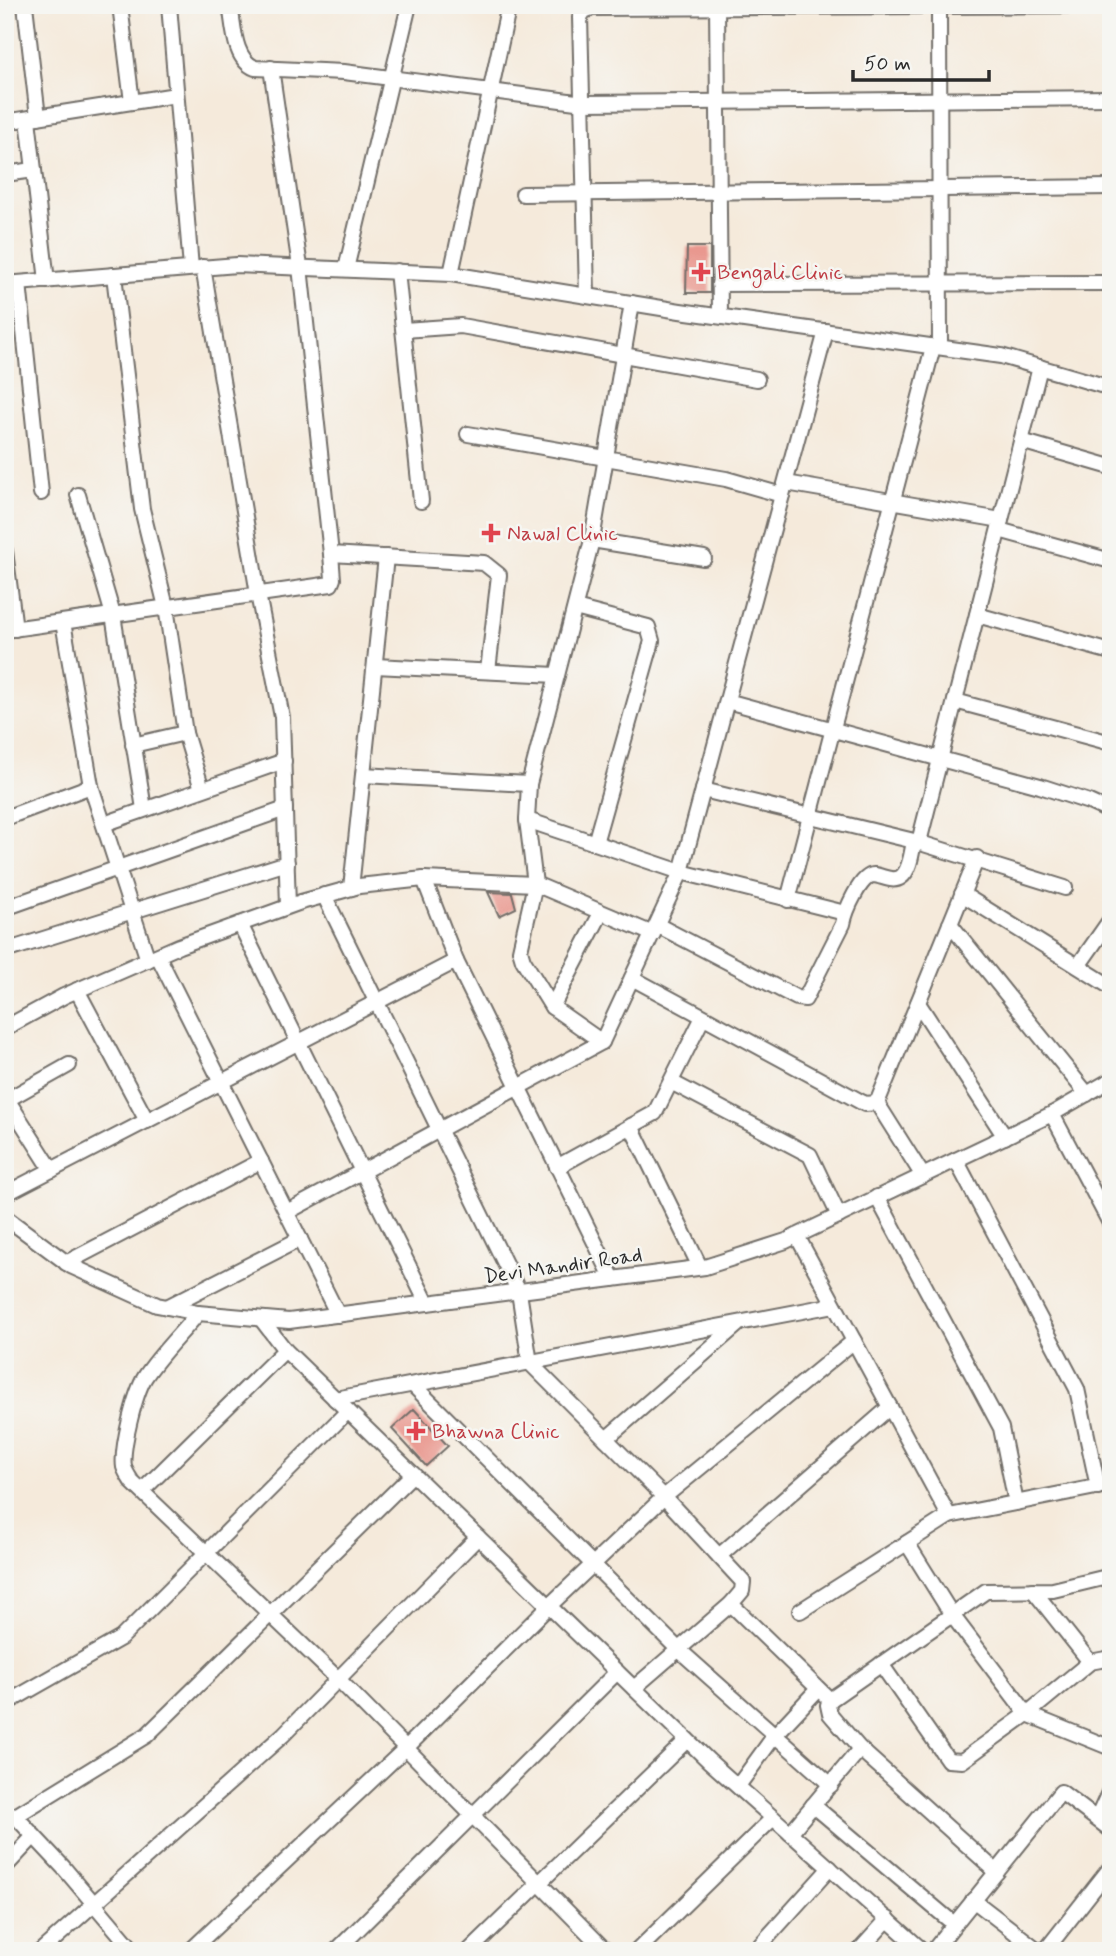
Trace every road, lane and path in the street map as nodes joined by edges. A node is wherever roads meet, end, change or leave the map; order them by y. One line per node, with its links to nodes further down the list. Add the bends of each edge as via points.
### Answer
1 (25, 5): 19 (street)
2 (120, 5): 17 (street)
3 (169, 5): 13 (street)
4 (230, 5): 10 (street, via 240,56 254,68)
5 (409, 5): 11 (street)
6 (509, 5): 12 (street)
7 (939, 5): 8 (street); 9 (street); 15 (street)
8 (1111, 5)
9 (717, 6): 16 (street); 18 (street, via 584,11 580,18)
10 (271, 68): 11 (street); 28 (street)
11 (393, 78): 12 (street); 30 (street)
12 (489, 91): 18 (street); 32 (street)
13 (176, 95): 17 (street); 29 (street)
14 (1111, 98): 15 (street)
15 (939, 99): 16 (street); 24 (street)
16 (718, 101): 18 (street); 26 (street)
17 (132, 102): 19 (street)
18 (584, 103): 25 (street)
19 (33, 118): 20 (street); 21 (street)
20 (5, 122)
21 (34, 170): 22 (street); 34 (street)
22 (5, 174)
23 (1111, 187): 24 (street)
24 (939, 189): 26 (street); 38 (street)
25 (585, 193): 26 (street); 27 (street); 39 (street)
26 (718, 193): 37 (street)
27 (523, 194)
28 (300, 267): 29 (street); 30 (street); 61 (street)
29 (197, 268): 33 (street); 65 (street)
30 (346, 269): 31 (street)
31 (397, 271): 32 (street); 42 (street)
32 (451, 274): 39 (street)
33 (114, 275): 34 (street); 66 (street, via 142,509)
34 (47, 281): 36 (street)
35 (1111, 283): 38 (street)
36 (12, 284): 54 (street)
37 (719, 284): 38 (street); 41 (street)
38 (940, 284): 44 (street)
39 (587, 295): 40 (street)
40 (632, 303): 41 (street); 45 (street)
41 (720, 316): 43 (street)
42 (404, 330): 45 (street, via 461,326); 57 (street)
43 (827, 331): 44 (street); 53 (street)
44 (937, 347): 46 (street); 56 (street)
45 (623, 356): 47 (street); 51 (street)
46 (1040, 367): 48 (street); 50 (street)
47 (757, 379)
48 (1111, 388)
49 (468, 434): 51 (street)
50 (1021, 442): 52 (street); 58 (street)
51 (606, 459): 53 (street); 59 (street)
52 (1111, 467)
53 (784, 489): 56 (street); 76 (street)
54 (41, 493)
55 (78, 495): 68 (street)
56 (893, 499): 58 (street); 78 (street)
57 (421, 501)
58 (1000, 525): 64 (street); 69 (street)
59 (593, 540): 63 (street); 67 (street)
60 (5, 551): 71 (street)
61 (331, 554): 62 (street); 65 (street, via 331,584)
62 (387, 557): 73 (street); 74 (street, via 484,563 499,575)
63 (704, 558)
64 (1111, 561)
65 (258, 594): 66 (street); 83 (street, via 282,717)
66 (166, 607): 68 (street); 79 (street)
67 (575, 608): 75 (street); 97 (street, via 648,628 652,641)
68 (113, 615): 70 (street); 81 (street)
69 (977, 615): 72 (street); 77 (street)
70 (63, 622): 71 (street); 86 (street)
71 (10, 630)
72 (1111, 652)
73 (375, 666): 74 (street); 84 (street)
74 (488, 671): 75 (street)
75 (557, 675): 85 (street)
76 (727, 701): 78 (street); 88 (street)
77 (955, 701): 80 (street); 82 (street)
78 (831, 730): 82 (street); 92 (street)
79 (185, 733): 81 (street); 87 (street)
80 (1111, 743)
81 (134, 745): 89 (street)
82 (940, 759): 91 (street, via 1040,786); 96 (street)
83 (284, 761): 87 (street); 90 (street)
84 (363, 775): 85 (street); 104 (street)
85 (529, 784): 94 (street)
86 (92, 786): 93 (street); 95 (street)
87 (202, 789): 89 (street)
88 (704, 790): 92 (street); 101 (street)
89 (144, 809): 95 (street)
90 (285, 809): 99 (street); 100 (street)
91 (1111, 812)
92 (809, 814): 96 (street); 108 (street)
93 (5, 818)
94 (527, 820): 97 (street); 103 (street)
95 (104, 824): 100 (street)
96 (917, 841): 98 (street); 113 (street, via 901,877 865,877)
97 (595, 843): 101 (street)
98 (977, 858): 105 (street); 106 (street)
99 (287, 863): 109 (street); 111 (street)
100 (118, 868): 110 (street); 111 (street)
101 (681, 873): 108 (street); 117 (street)
102 (424, 879): 103 (street); 104 (street); 120 (street)
103 (535, 884): 112 (street); 127 (street, via 520,950)
104 (351, 888): 107 (street)
105 (1065, 888)
106 (962, 894): 115 (street); 121 (street)
107 (324, 895): 109 (street); 125 (street)
108 (788, 900): 113 (street)
109 (288, 906): 116 (street)
110 (5, 908)
111 (132, 912): 118 (street); 119 (street)
112 (601, 913): 117 (street); 127 (street)
113 (845, 913): 117 (street, via 807,999)
114 (1111, 919): 121 (street)
115 (950, 923): 126 (street); 137 (street)
116 (240, 924): 119 (street); 131 (street)
117 (655, 929): 122 (street)
118 (5, 951)
119 (153, 958): 124 (street); 135 (street)
120 (456, 961): 125 (street); 136 (street)
121 (1078, 966): 123 (street)
122 (632, 978): 128 (street); 130 (street)
123 (1111, 987)
124 (77, 990): 129 (street); 141 (street)
125 (377, 1002): 131 (street); 143 (street)
126 (918, 1003): 139 (street); 144 (street)
127 (551, 1007): 130 (street)
128 (703, 1017): 134 (street); 139 (street, via 865,1104)
129 (5, 1028)
130 (602, 1042): 136 (street)
131 (298, 1043): 135 (street); 149 (street)
132 (69, 1066): 138 (street)
133 (1111, 1080): 137 (street, Devi Mandir Road)
134 (671, 1082): 142 (street, via 655,1113); 154 (street, via 810,1155)
135 (222, 1083): 141 (street); 146 (street)
136 (519, 1088): 143 (street); 147 (street)
137 (1087, 1094): 140 (street, Devi Mandir Road)
138 (6, 1099): 148 (street)
139 (877, 1103): 150 (street)
140 (1052, 1114): 144 (street, Devi Mandir Road); 156 (street)
141 (147, 1121): 148 (street)
142 (631, 1126): 147 (street); 160 (street)
143 (440, 1130): 149 (street); 162 (street)
144 (1005, 1137): 145 (street, Devi Mandir Road)
145 (956, 1160): 150 (street, Devi Mandir Road); 179 (street, via 1077,1389)
146 (261, 1161): 153 (street); 159 (street)
147 (557, 1167): 161 (street)
148 (52, 1170): 151 (street)
149 (362, 1172): 153 (street); 163 (street)
150 (923, 1176): 152 (street, Devi Mandir Road)
151 (5, 1194)
152 (877, 1197): 154 (street, Devi Mandir Road); 182 (street, via 1001,1428)
153 (287, 1212): 158 (street)
154 (839, 1216): 157 (street, Devi Mandir Road)
155 (5, 1217): 159 (street, Devi Mandir Road)
156 (1110, 1223)
157 (797, 1236): 160 (street, Devi Mandir Road); 164 (street)
158 (300, 1239): 165 (street); 167 (street)
159 (66, 1263): 165 (street, Devi Mandir Road)
160 (699, 1267): 161 (street, Devi Mandir Road)
161 (612, 1279): 162 (street, Devi Mandir Road)
162 (519, 1292): 163 (street, Devi Mandir Road); 172 (street)
163 (427, 1303): 167 (street, Devi Mandir Road)
164 (834, 1305): 169 (street); 170 (street)
165 (167, 1307): 166 (street, Devi Mandir Road)
166 (198, 1313): 168 (street, Devi Mandir Road); 180 (street, via 145,1377 135,1400 124,1465)
167 (338, 1315): 168 (street, Devi Mandir Road)
168 (262, 1320): 171 (street)
169 (739, 1323): 172 (street); 177 (street)
170 (854, 1341): 175 (street); 181 (street)
171 (285, 1350): 174 (street); 180 (street)
172 (530, 1363): 173 (street); 177 (street)
173 (413, 1385): 174 (street); 188 (street)
174 (335, 1399): 176 (street)
175 (890, 1407): 183 (street); 187 (street)
176 (348, 1411): 178 (street); 186 (street)
177 (606, 1439): 181 (street)
178 (413, 1474): 184 (street); 194 (street)
179 (1104, 1485): 182 (street)
180 (142, 1491): 186 (street)
181 (664, 1497): 187 (street); 188 (street)
182 (1016, 1503): 183 (street)
183 (949, 1516): 185 (street)
184 (478, 1537): 192 (street); 201 (street)
185 (907, 1543): 193 (street); 195 (street)
186 (207, 1552): 194 (street); 205 (street, via 121,1638)
187 (719, 1556): 191 (street, via 743,1583)
188 (593, 1564): 192 (street); 196 (street)
189 (1111, 1576): 190 (street, via 1053,1590)
190 (1033, 1590): 195 (street, via 986,1591); 198 (street)
191 (731, 1604): 196 (street); 203 (street)
192 (549, 1606): 200 (street); 209 (street)
193 (800, 1611)
194 (272, 1614): 201 (street); 221 (street, via 147,1735 20,1811 18,1819)
195 (952, 1615): 199 (street); 206 (street)
196 (678, 1649): 202 (street); 207 (street)
197 (1111, 1658): 198 (street)
198 (1090, 1662): 206 (street)
199 (881, 1664): 204 (street); 206 (street, via 948,1759 962,1761)
200 (617, 1672): 202 (street); 216 (street)
201 (338, 1679): 209 (street); 228 (street, via 283,1735)
202 (634, 1688): 208 (street)
203 (818, 1689): 204 (street); 207 (street)
204 (830, 1700): 211 (street, via 830,1714)
205 (5, 1704)
206 (1027, 1714): 210 (street)
207 (775, 1735): 212 (street); 213 (street)
208 (687, 1740): 213 (street); 226 (street)
209 (406, 1748): 216 (street); 233 (street)
210 (1111, 1748)
211 (860, 1749): 212 (street); 225 (street)
212 (831, 1785): 215 (street)
213 (738, 1786): 217 (street)
214 (1111, 1788): 218 (street)
215 (813, 1805): 220 (street); 230 (street)
216 (472, 1815): 226 (street); 234 (street)
217 (773, 1818): 220 (street); 237 (street)
218 (1097, 1819): 219 (street); 225 (street, via 1061,1792)
219 (1111, 1830)
220 (790, 1833): 224 (street)
221 (34, 1836): 222 (street); 228 (street)
222 (5, 1867)
223 (1111, 1867): 243 (street)
224 (830, 1868): 229 (street); 238 (street)
225 (996, 1872): 227 (street)
226 (539, 1883): 235 (street); 236 (street)
227 (973, 1900): 230 (street); 242 (street)
228 (94, 1903): 231 (street); 232 (street)
229 (888, 1919): 239 (street); 240 (street)
230 (954, 1924): 241 (street)
231 (41, 1951)
232 (134, 1951)
233 (190, 1951)
234 (336, 1951)
235 (469, 1951)
236 (606, 1951)
237 (637, 1951)
238 (755, 1951)
239 (859, 1951)
240 (923, 1951)
241 (933, 1951)
242 (1039, 1951)
243 (1045, 1951)

